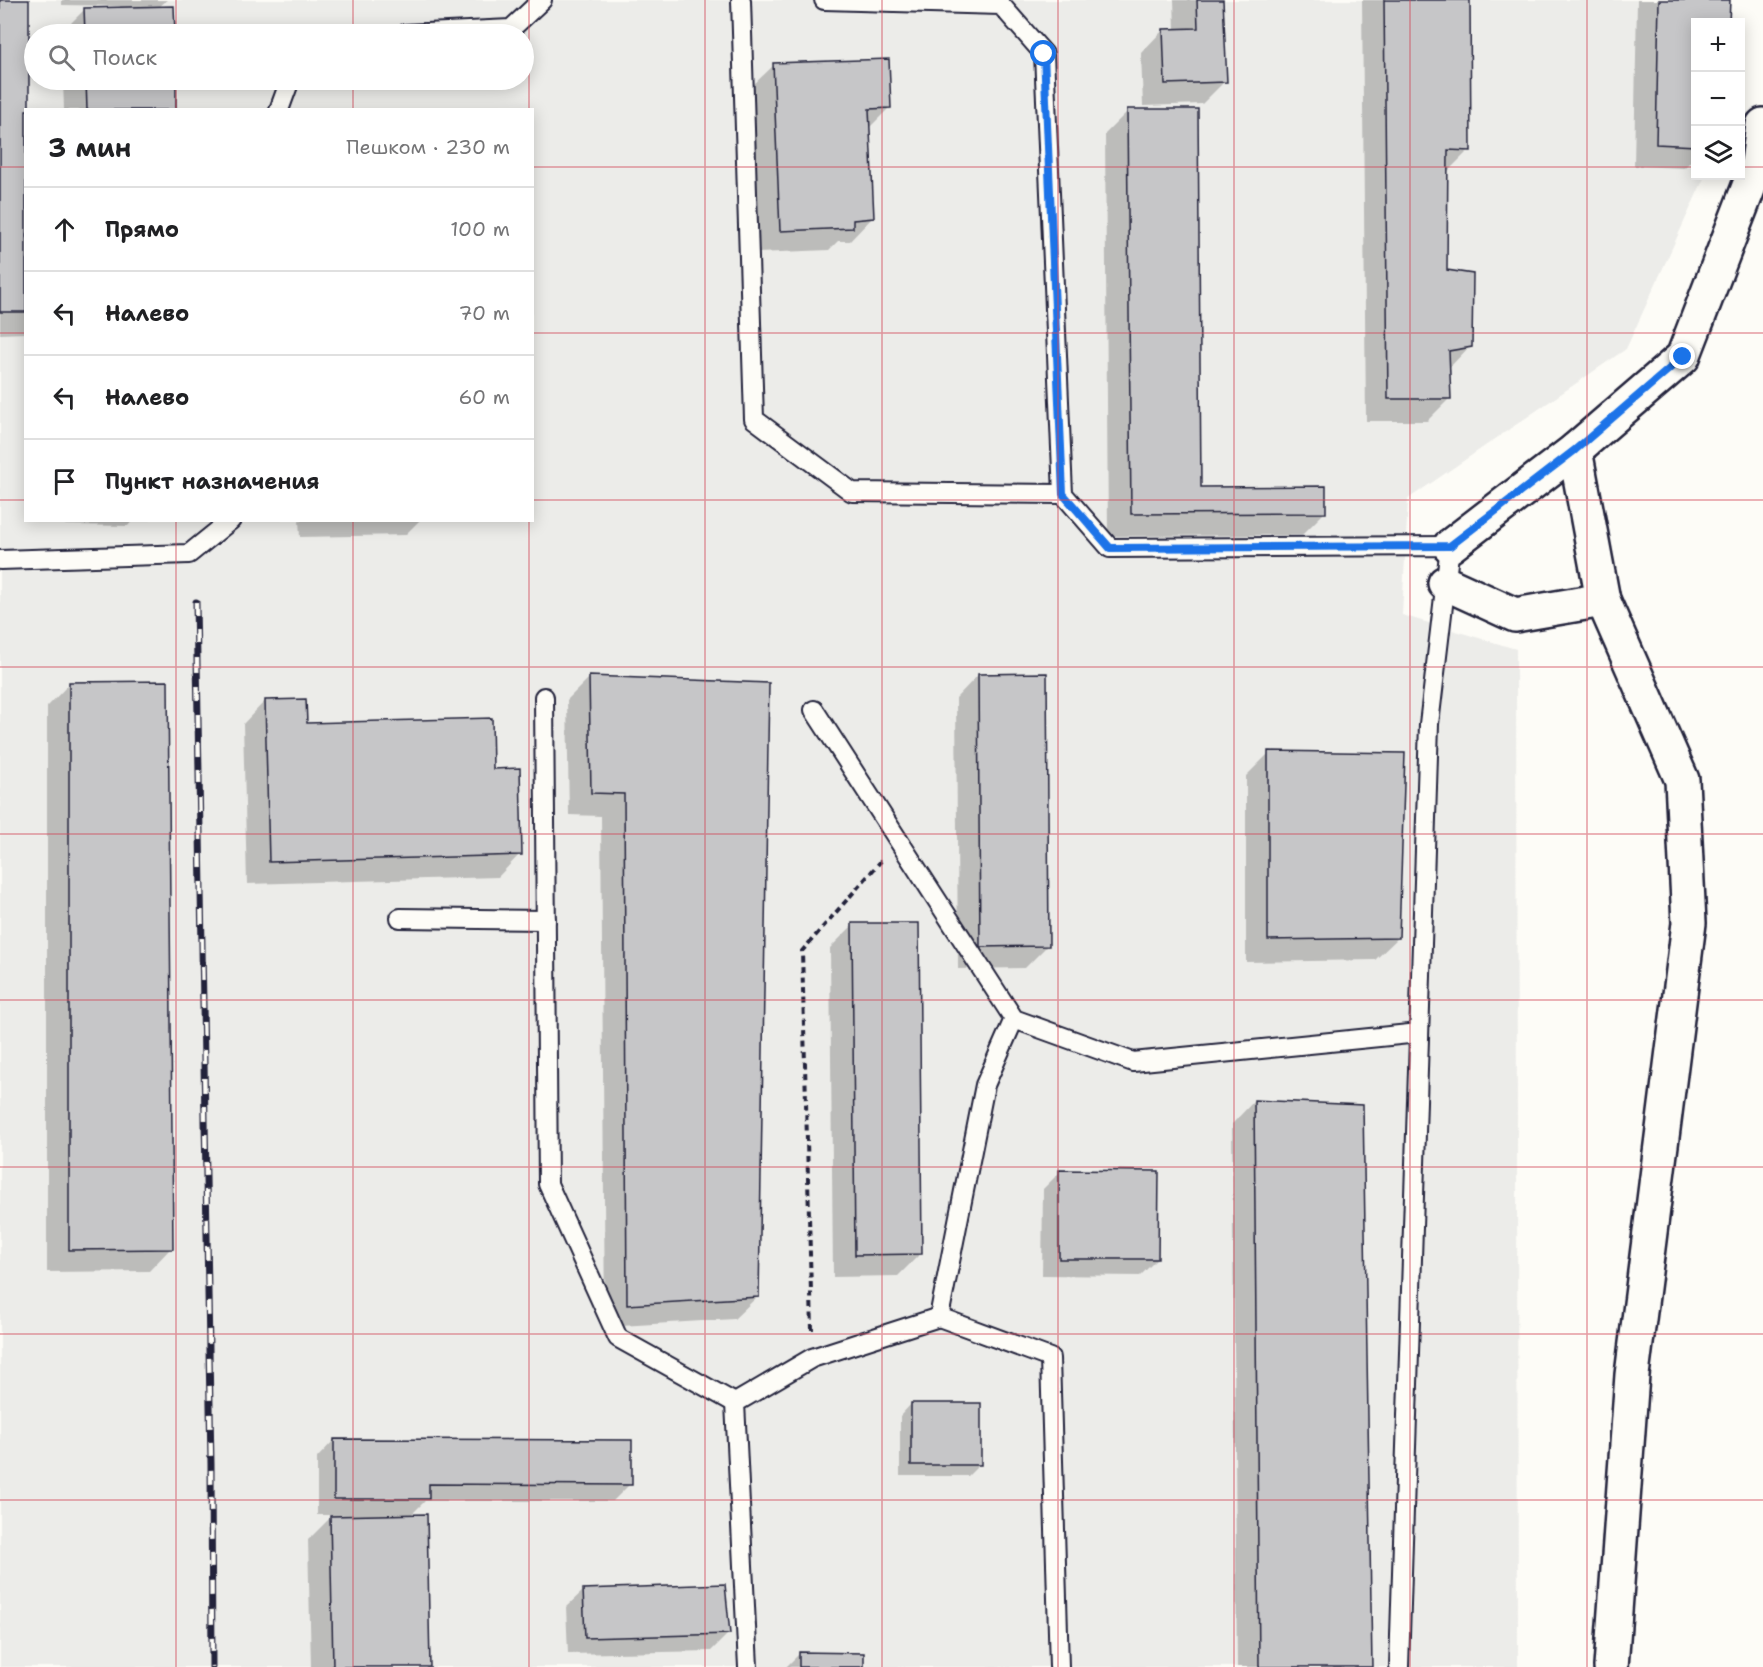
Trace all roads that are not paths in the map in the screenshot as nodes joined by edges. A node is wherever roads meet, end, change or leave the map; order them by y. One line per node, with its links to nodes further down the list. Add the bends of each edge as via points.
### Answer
1 (542, 0): 4 (lane)
2 (741, 0): 9 (lane, via 754,419 852,492)
3 (824, 0): 9 (lane, via 1001,5 1044,54)
4 (516, 24)
5 (286, 90): 6 (lane)
6 (280, 108)
7 (1763, 126): 8 (street, via 1758,163 1683,357)
8 (1575, 450): 11 (street); 14 (street)
9 (1063, 494): 11 (lane, via 1110,548)
10 (229, 522): 12 (lane, via 189,554)
11 (1450, 546): 13 (lane)
12 (0, 560)
13 (1445, 583): 14 (street, via 1515,615); 20 (lane, via 1429,724)
14 (1603, 600): 26 (street, via 1682,780 1689,924 1632,1375)
15 (544, 697): 18 (lane)
16 (814, 710): 19 (lane)
17 (400, 918): 18 (lane)
18 (546, 920): 22 (lane, via 548,1184 618,1338)
19 (1014, 1019): 20 (lane, via 1133,1062); 21 (lane, via 985,1085)
20 (1419, 1033): 25 (lane)
21 (939, 1317): 22 (lane, via 812,1358); 24 (lane, via 1050,1358)
22 (735, 1403): 23 (lane)
23 (748, 1667)
24 (1059, 1667)
25 (1398, 1667)
26 (1611, 1667)

